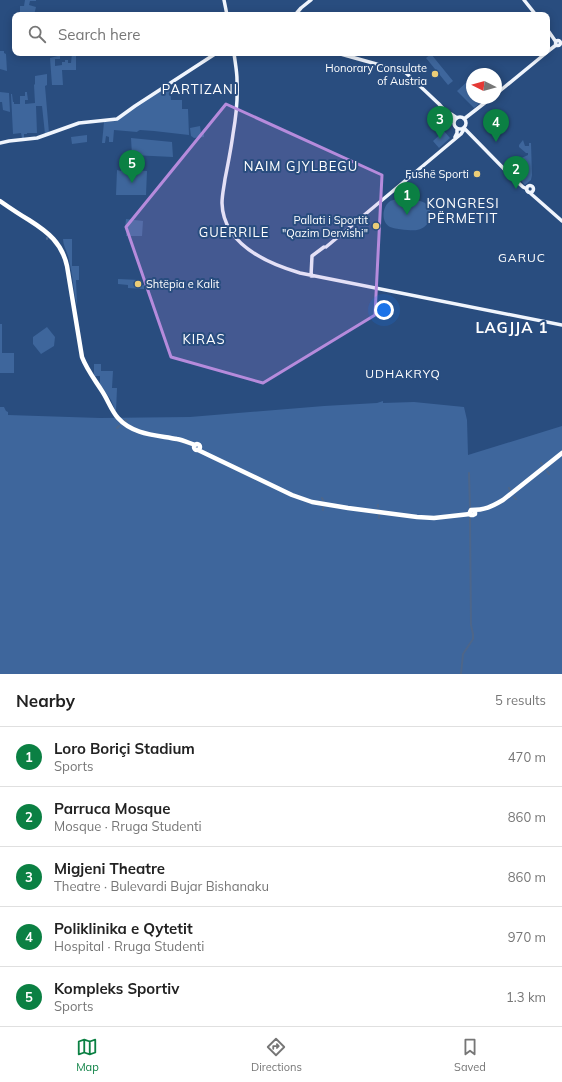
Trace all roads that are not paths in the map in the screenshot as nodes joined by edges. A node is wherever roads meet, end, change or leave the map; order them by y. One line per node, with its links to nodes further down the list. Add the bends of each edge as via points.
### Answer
1 (224, 0): 4 (main road)
2 (311, 0): 5 (main road)
3 (524, 0): 6 (main road)
4 (226, 12)
5 (298, 12)
6 (534, 12)
7 (550, 33): 8 (main road)
8 (559, 44): 9 (main road)
9 (550, 50)
10 (212, 56): 23 (main road, via 118,118 70,126 37,138)
11 (234, 56): 28 (main road, via 237,99 222,197 226,221 240,243 256,254 289,270)
12 (348, 56): 17 (main road, via 407,73)
13 (355, 56): 17 (main road, via 406,70)
14 (542, 56): 15 (main road)
15 (502, 89)
16 (483, 104): 18 (main road)
17 (456, 119): 18 (main road); 20 (main road, via 454,126)
18 (464, 120): 19 (main road)
19 (464, 128): 20 (main road); 21 (main road); 22 (main road); 24 (main road)
20 (457, 129): 22 (main road)
21 (469, 134): 22 (main road); 24 (main road, via 512,177)
22 (459, 135): 28 (main road, via 311,259)
23 (0, 143)
24 (528, 189): 25 (main road); 25 (main road, via 532,192 534,190)
25 (540, 202): 27 (main road)
26 (0, 203): 30 (highway, via 46,234 60,252 65,266 80,355 116,419 133,432 197,447 292,493 312,500 426,516 473,512 488,508 503,500)
27 (562, 221)
28 (311, 276): 29 (main road)
29 (562, 325)
30 (562, 454)

